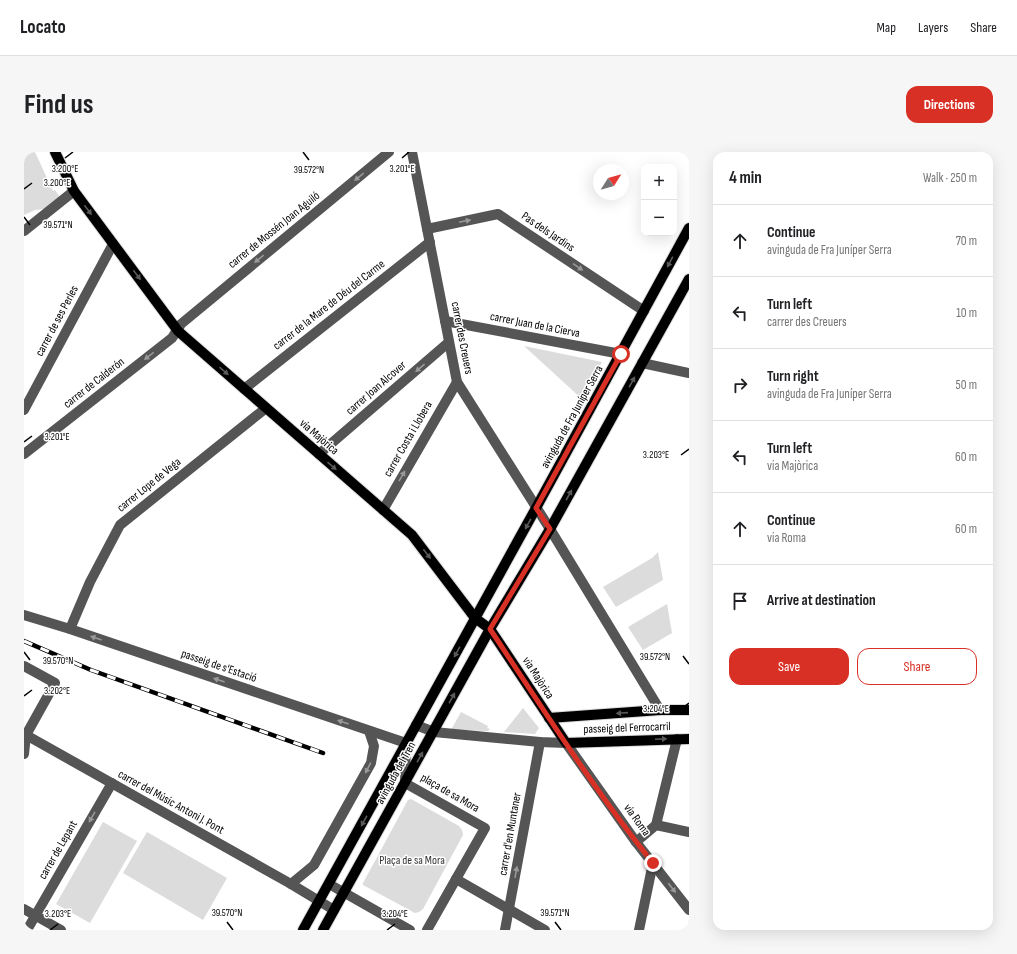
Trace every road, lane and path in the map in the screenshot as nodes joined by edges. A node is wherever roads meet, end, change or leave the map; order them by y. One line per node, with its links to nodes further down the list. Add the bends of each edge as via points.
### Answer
1 (55, 152): 4 (main road, via Majòrica)
2 (389, 152): 13 (street, carrer de Mossén Joan Aguiló, one-way to 13, via 181,324)
3 (412, 152): 6 (street, carrer des Creuers)
4 (74, 191): 7 (street); 9 (main road, via Majòrica, one-way to 9)
5 (689, 228): 11 (main road, avinguda de Fra Juníper Serra, one-way to 11)
6 (427, 230): 8 (street, carrer des Creuers); 11 (street, Pas dels Jardins, one-way to 11, via 498,214)
7 (24, 231)
8 (430, 242): 12 (street, carrer des Creuers); 19 (street, carrer de la Mare de Déu del Carme)
9 (113, 244): 13 (main road, via Majòrica, one-way to 13); 21 (street, carrer de ses Perles)
10 (689, 279): 16 (main road)
11 (644, 311): 15 (main road, avinguda de Fra Juníper Serra)
12 (445, 321): 14 (street, carrer des Creuers); 15 (street, carrer Juan de la Cierva)
13 (178, 331): 19 (main road, via Majòrica, one-way to 19); 22 (street, carrer de Calderón, one-way to 22)
14 (449, 342): 18 (street, carrer des Creuers); 23 (street, carrer Joan Alcover, one-way to 23)
15 (621, 354): 24 (main road, avinguda de Fra Juníper Serra)
16 (642, 363): 17 (street); 26 (main road, one-way to 16)
17 (689, 373)
18 (457, 382): 24 (street, carrer des Creuers); 25 (street, carrer Costa i Llobera, one-way to 18)
19 (244, 388): 20 (main road, via Majòrica)
20 (266, 408): 23 (main road, via Majòrica); 29 (street, carrer Lope de Vega, via 120,525 90,582)
21 (24, 410)
22 (24, 454)
23 (319, 454): 25 (main road, via Majòrica, one-way to 25)
24 (536, 508): 26 (street, carrer des Creuers); 28 (main road, avinguda de Fra Juníper Serra, one-way to 28)
25 (383, 510): 28 (main road, via Majòrica, one-way to 28, via 412,535)
26 (550, 529): 30 (main road); 32 (street, carrer des Creuers)
27 (24, 615): 29 (street, passeig de s'Estació)
28 (476, 618): 30 (main road, via Majòrica); 35 (main road, avinguda de Fra Juníper Serra, one-way to 35)
29 (70, 629): 36 (street, passeig de s'Estació, one-way to 29)
30 (490, 629): 34 (main road, via Majòrica); 37 (main road, avinguda del Tren, one-way to 30)
31 (24, 666): 38 (street, via 55,683)
32 (660, 710): 33 (main road, passeig del Ferrocarril); 34 (main road, passeig del Ferrocarril, one-way to 34)
33 (689, 710)
34 (549, 718): 43 (main road, via Majòrica)
35 (416, 725): 37 (street); 42 (main road, avinguda de Fra Juníper Serra)
36 (369, 731): 42 (street, passeig de s'Estació); 52 (street, one-way to 52, via 374,746 371,763 314,865)
37 (434, 732): 41 (street); 46 (main road, avinguda del Tren, one-way to 37)
38 (26, 735): 44 (street); 45 (street, carrer del Músic Antoni J. Pont)
39 (677, 739): 40 (main road, passeig del Ferrocarril); 43 (main road, passeig del Ferrocarril, one-way to 39); 47 (street)
40 (689, 739)
41 (540, 742): 43 (street); 58 (street, carrer d'en Muntaner, one-way to 41)
42 (406, 743): 46 (street); 53 (main road, avinguda de Fra Juníper Serra, one-way to 53)
43 (566, 743): 49 (street, via Roma)
44 (24, 754)
45 (112, 783): 52 (street, carrer del Músic Antoni J. Pont); 60 (street, carrer de Lepant, one-way to 60)
46 (406, 783): 51 (street, plaça de sa Mora, via 485,828); 54 (main road, avinguda del Tren)
47 (656, 825): 48 (street); 49 (street)
48 (689, 832)
49 (636, 842): 50 (street, via Roma)
50 (653, 863): 59 (street, via Roma, one-way to 59); 69 (street)
51 (456, 879): 58 (street); 66 (street, plaça de sa Mora)
52 (291, 884): 55 (street, carrer del Músic Antoni J. Pont)
53 (329, 884): 54 (street); 55 (main road)
54 (344, 892): 57 (main road, avinguda del Tren); 65 (street)
55 (320, 901): 57 (street, carrer del Músic Antoni J. Pont); 63 (main road)
56 (24, 909): 60 (street)
57 (334, 910): 64 (main road, avinguda del Tren)
58 (509, 910): 67 (street, carrer d'en Muntaner); 68 (street)
59 (689, 910)
60 (35, 915): 61 (street, carrer de Lepant); 62 (street)
61 (26, 930)
62 (61, 930)
63 (302, 930)
64 (323, 930)
65 (410, 930)
66 (427, 930)
67 (505, 930)
68 (545, 930)
69 (639, 930)

